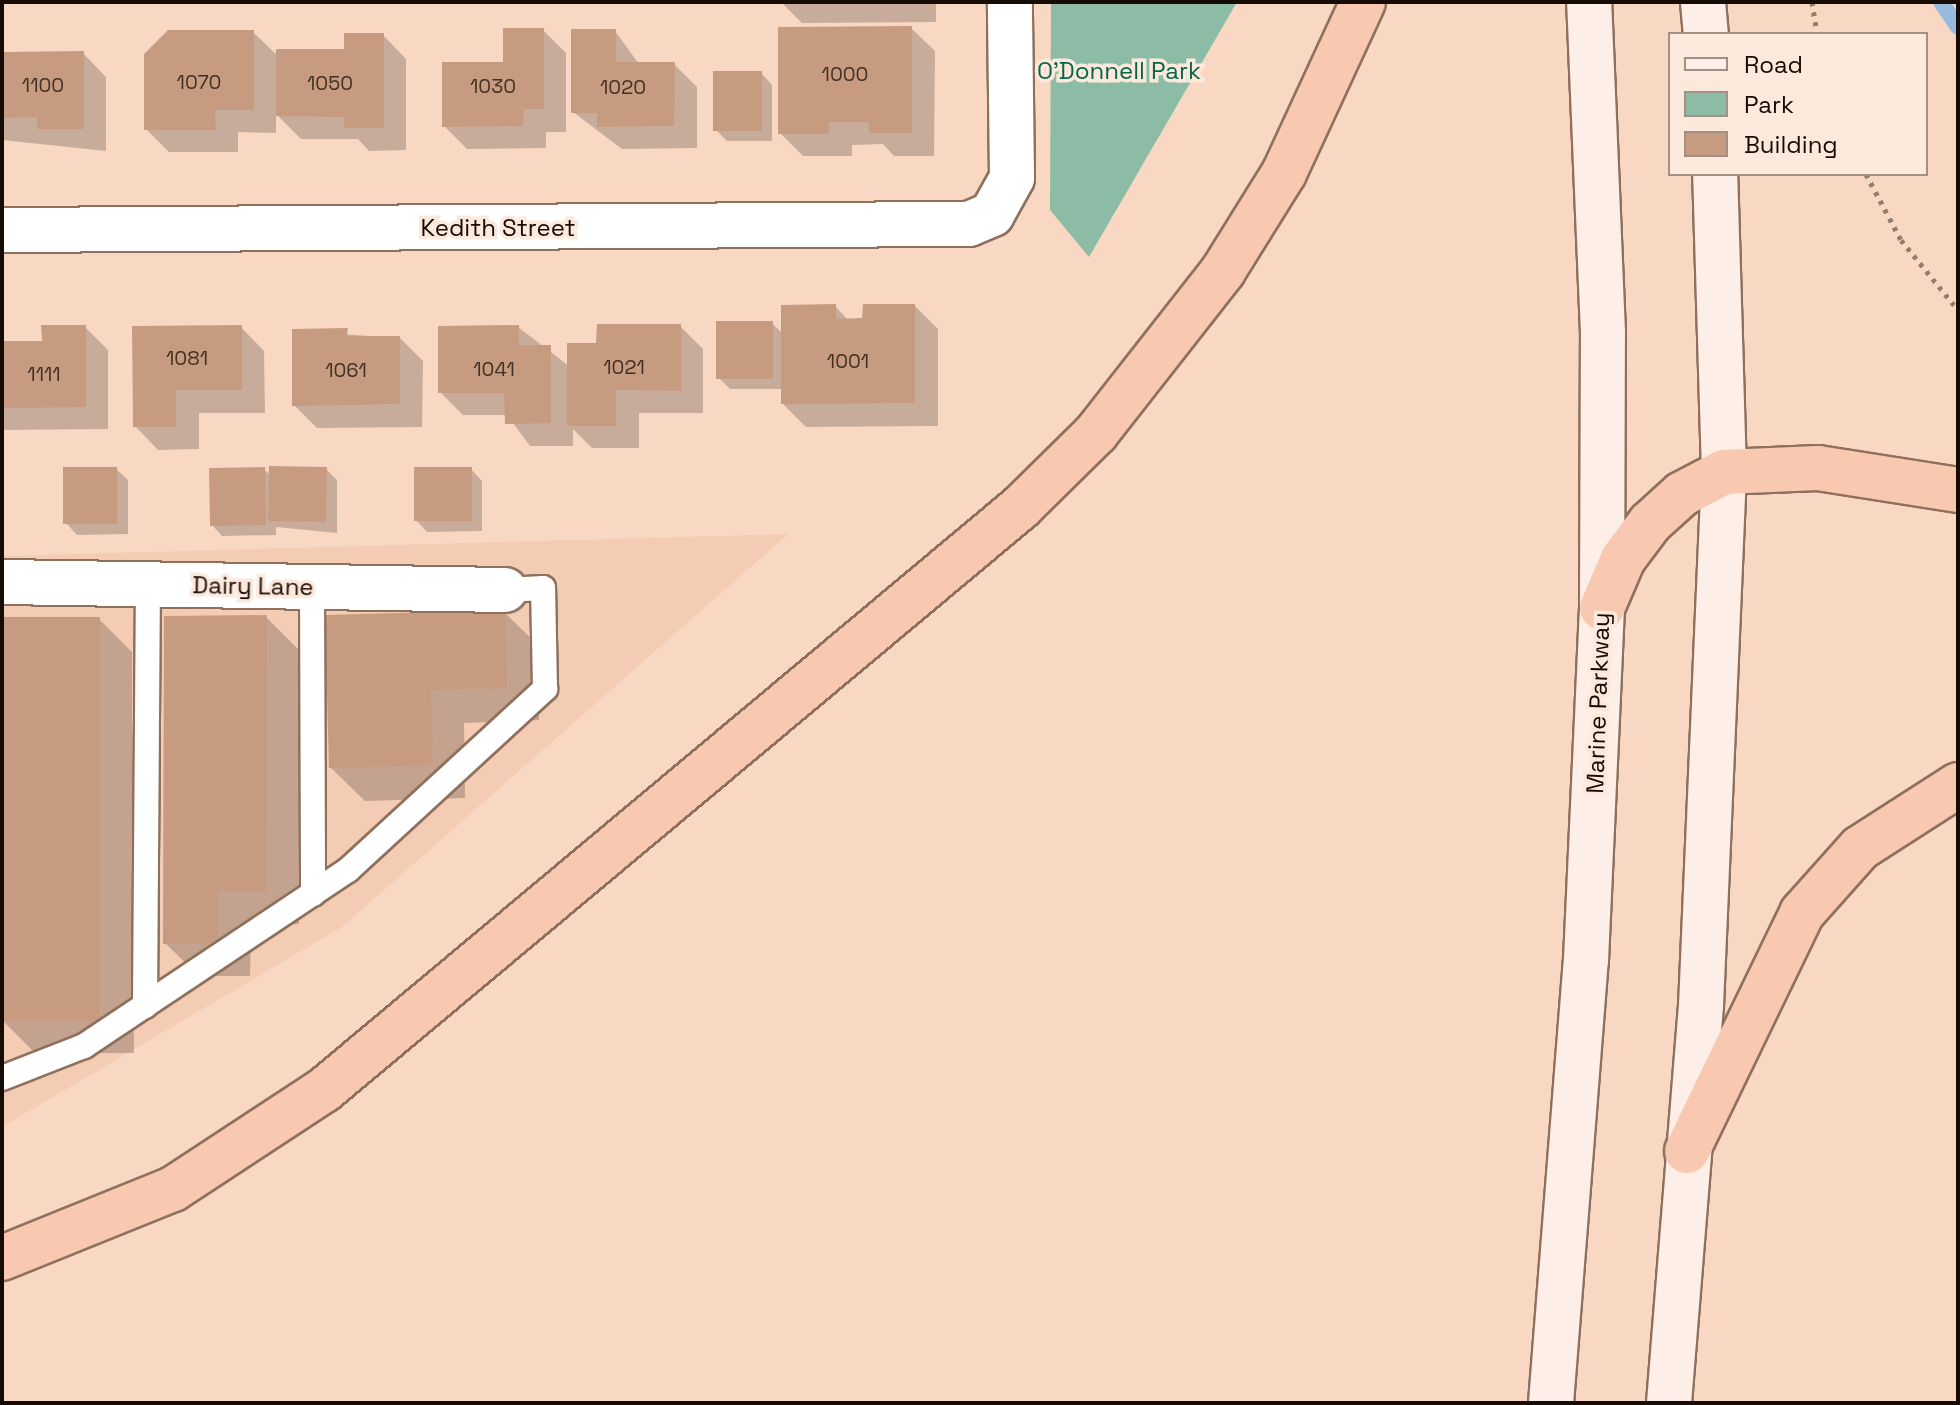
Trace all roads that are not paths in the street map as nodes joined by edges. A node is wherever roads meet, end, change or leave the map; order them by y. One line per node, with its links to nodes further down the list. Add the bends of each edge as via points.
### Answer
1 (1010, 2): 7 (street, Kedith Street, via 1012,178 992,214 945,227)
2 (1363, 2): 20 (highway, via 1284,173 1223,271 1096,433 1021,507 324,1090 173,1189)
3 (1589, 2): 14 (main road, Marine Parkway, via 1603,333)
4 (1703, 2): 5 (main road)
5 (1706, 32)
6 (1715, 176): 8 (main road)
7 (2, 230)
8 (1724, 472): 9 (highway, via 1818,468); 14 (highway, via 1682,494 1650,523 1623,559); 19 (main road, via 1701,1006)
9 (1958, 490)
10 (2, 582): 11 (street, Dairy Lane)
11 (148, 584): 12 (street, Dairy Lane); 17 (lane)
12 (312, 587): 13 (street, Dairy Lane); 16 (lane)
13 (505, 590): 16 (lane, via 543,588 545,689 348,870)
14 (1602, 608): 21 (main road, Marine Parkway, via 1586,960)
15 (1958, 785): 19 (highway, via 1860,848 1802,913)
16 (313, 894): 17 (lane)
17 (145, 1006): 18 (lane, via 84,1046)
18 (2, 1078)
19 (1687, 1151): 22 (main road)
20 (2, 1258)
21 (1551, 1403)
22 (1669, 1403)

